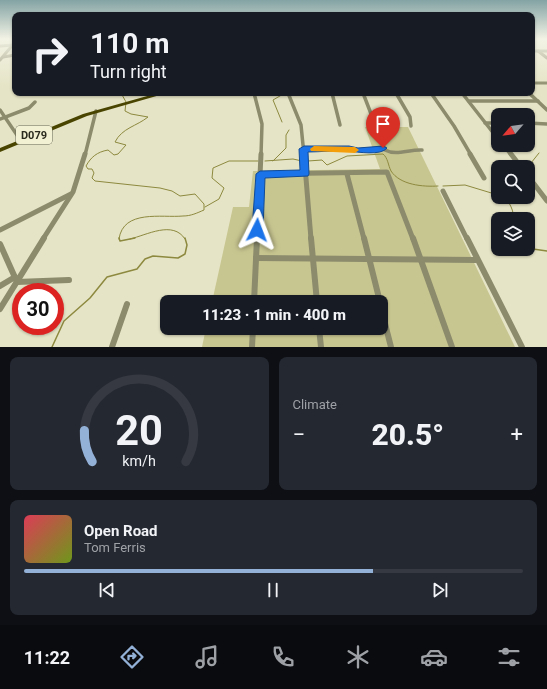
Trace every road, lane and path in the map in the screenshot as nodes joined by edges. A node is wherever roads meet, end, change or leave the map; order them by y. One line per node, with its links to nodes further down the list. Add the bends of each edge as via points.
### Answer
1 (12, 56): 2 (street)
2 (1, 59)
3 (535, 83): 4 (street)
4 (547, 83)
5 (153, 96): 19 (main road, D079)
6 (255, 96): 36 (street, via 262,124)
7 (289, 96): 31 (street, via 301,125)
8 (333, 96): 26 (street)
9 (364, 96): 30 (street)
10 (398, 96): 27 (street, via 410,117)
11 (433, 96): 39 (street)
12 (465, 96): 14 (street)
13 (532, 96): 15 (street)
14 (469, 101): 15 (street); 22 (street)
15 (538, 101): 18 (street)
16 (35, 102): 20 (street, via 29,108)
17 (0, 110): 20 (street)
18 (547, 110)
19 (96, 111): 29 (main road, D079); 42 (street)
20 (5, 117): 21 (street); 29 (street)
21 (0, 119)
22 (485, 123): 23 (street); 28 (street)
23 (491, 123)
24 (535, 124): 25 (street)
25 (547, 124)
26 (340, 125)
27 (411, 126)
28 (491, 130)
29 (21, 141): 32 (main road, D079)
30 (383, 148): 31 (street); 33 (street, via 388,152 398,153)
31 (304, 149): 37 (street)
32 (0, 150)
33 (422, 150)
34 (509, 152): 35 (street)
35 (515, 160)
36 (260, 174): 37 (street); 46 (street)
37 (304, 174): 38 (street); 47 (street)
38 (347, 174): 48 (street, via 387,172); 49 (street)
39 (484, 178)
40 (535, 185): 43 (street)
41 (443, 191): 50 (street)
42 (72, 194): 44 (street); 51 (street)
43 (547, 201)
44 (0, 230)
45 (0, 244): 51 (street)
46 (256, 258): 47 (street); 54 (street)
47 (312, 259): 49 (street); 55 (street)
48 (421, 259): 49 (street); 50 (street); 66 (street)
49 (369, 260): 56 (street)
50 (477, 260): 67 (street)
51 (16, 279): 52 (street); 53 (street); 58 (street)
52 (69, 280)
53 (0, 286)
54 (254, 295)
55 (316, 295)
56 (378, 295)
57 (126, 304): 62 (street)
58 (0, 309)
59 (253, 335): 63 (street)
60 (320, 335): 64 (street)
61 (388, 335): 65 (street)
62 (112, 347)
63 (252, 347)
64 (321, 347)
65 (391, 347)
66 (452, 347)
67 (522, 347)

